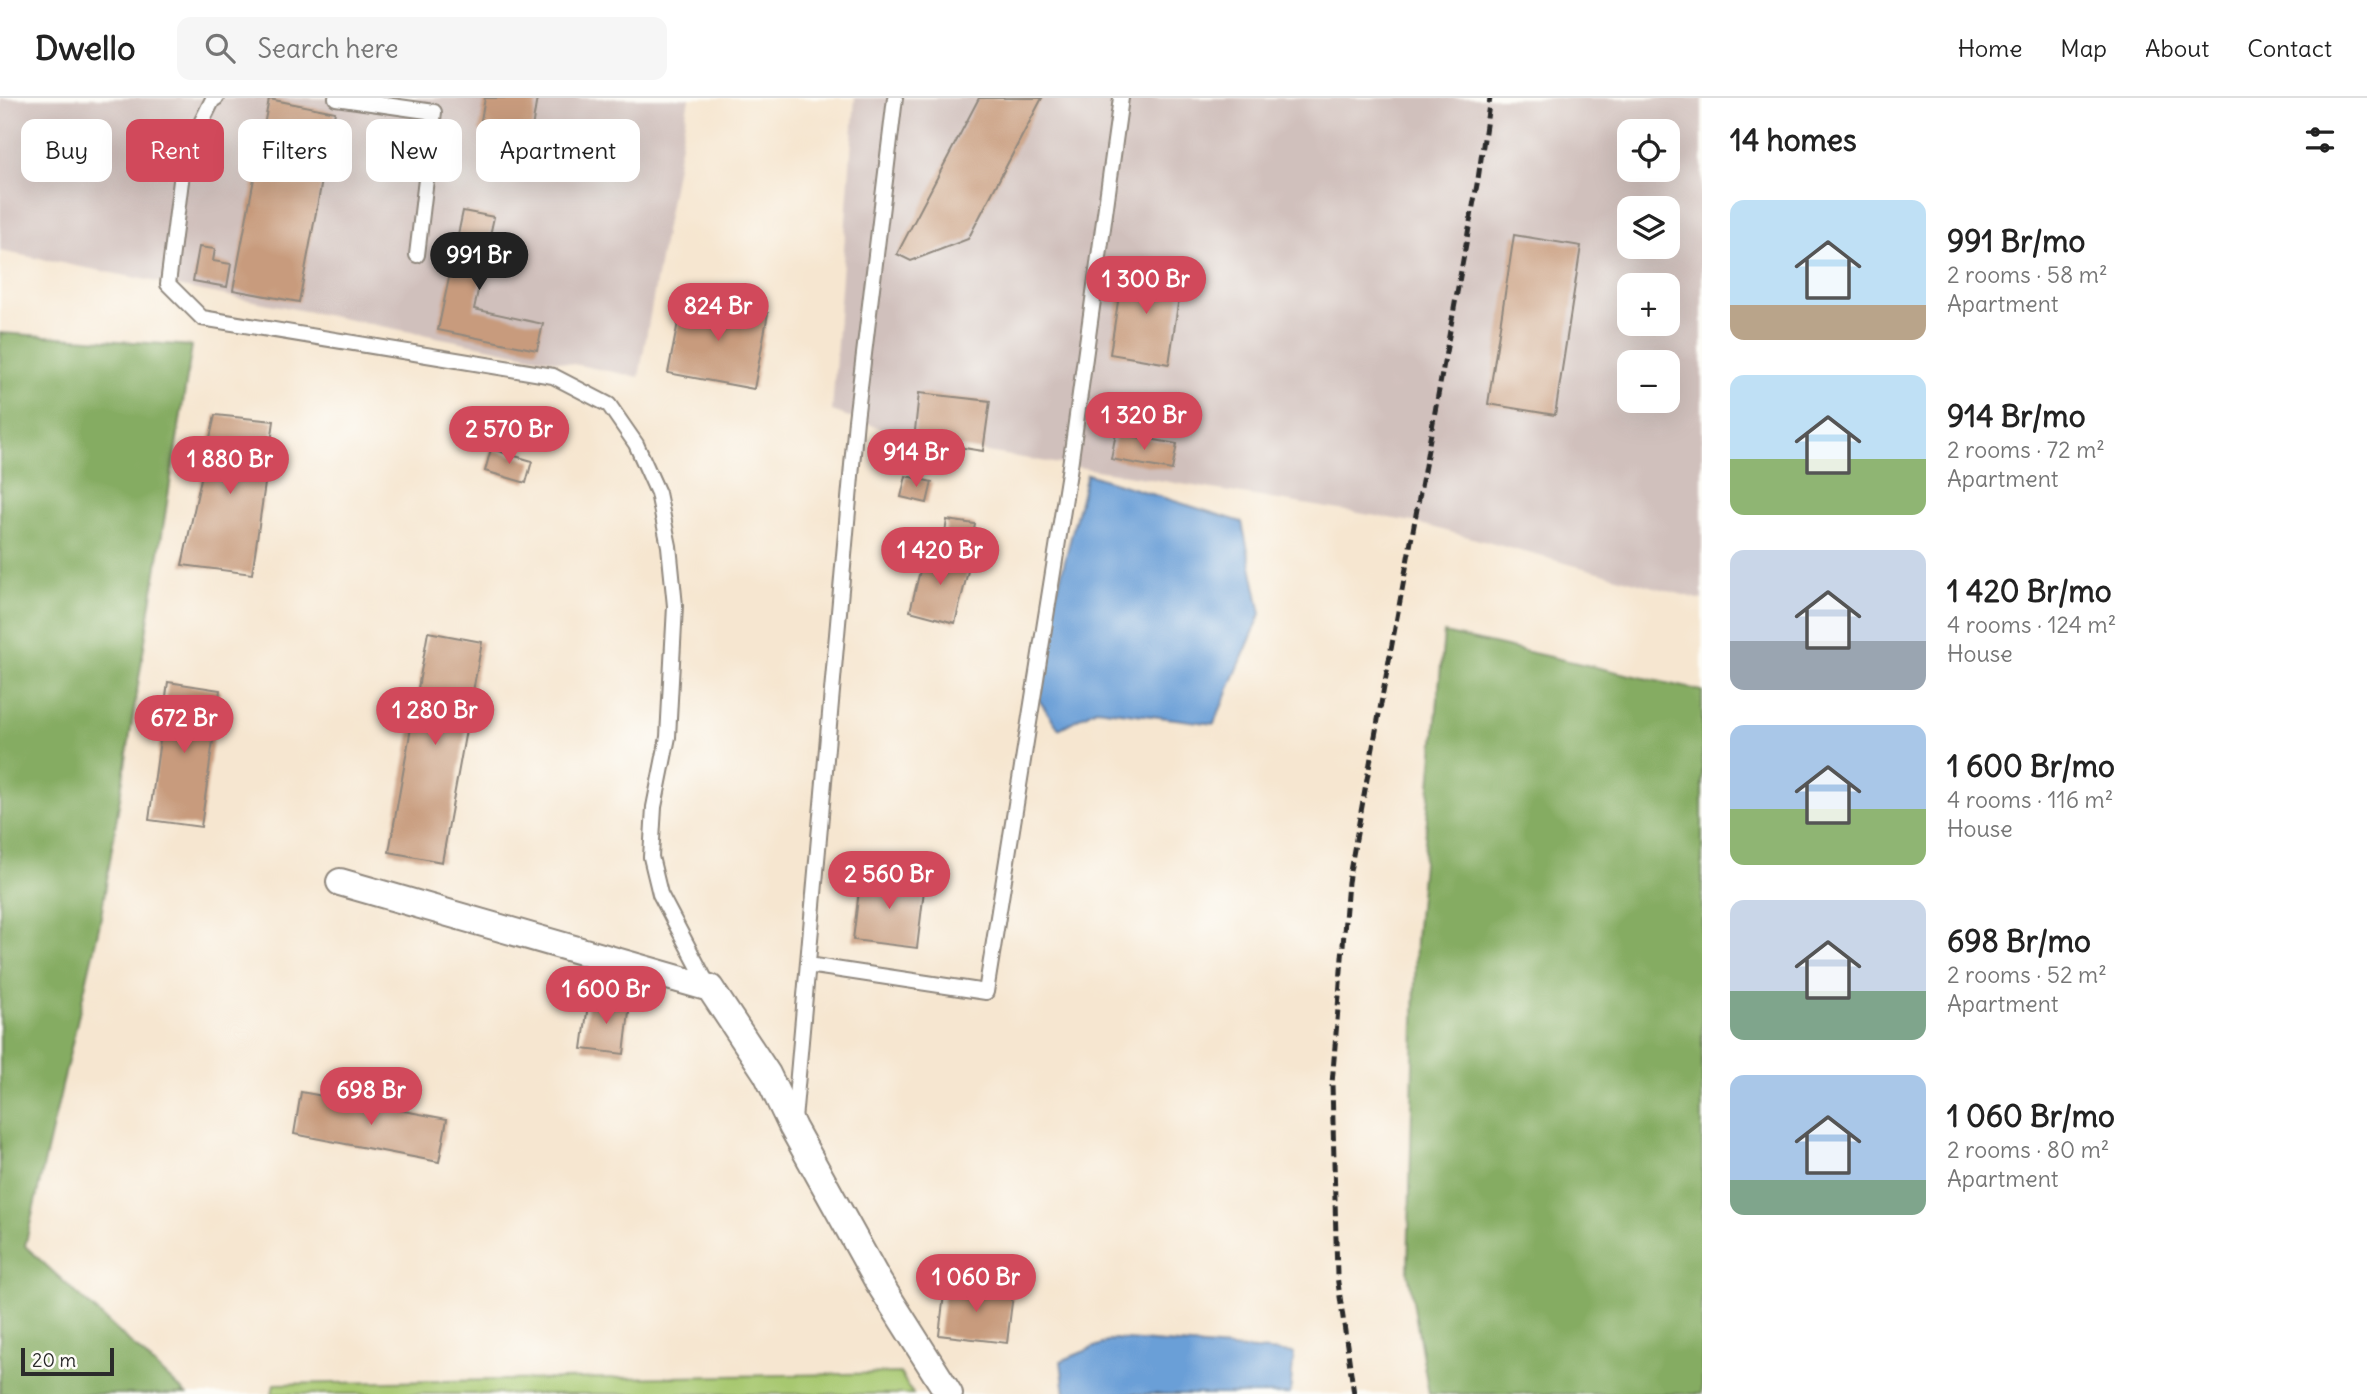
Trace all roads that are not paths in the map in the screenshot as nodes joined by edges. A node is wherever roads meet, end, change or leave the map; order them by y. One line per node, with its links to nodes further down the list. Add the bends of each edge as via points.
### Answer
1 (216, 98): 8 (lane, via 184,157 168,284 202,318 553,376 609,405 636,444 658,493 675,606 668,737 654,807 651,857 660,894)
2 (336, 98): 5 (lane, via 434,112)
3 (895, 98): 7 (lane, via 856,420)
4 (1121, 98): 7 (lane, via 1070,466 986,992)
5 (417, 255)
6 (340, 882): 8 (street)
7 (808, 965): 9 (lane)
8 (710, 988): 9 (street, via 767,1074)
9 (793, 1128): 10 (street, via 879,1283)
10 (949, 1394)

